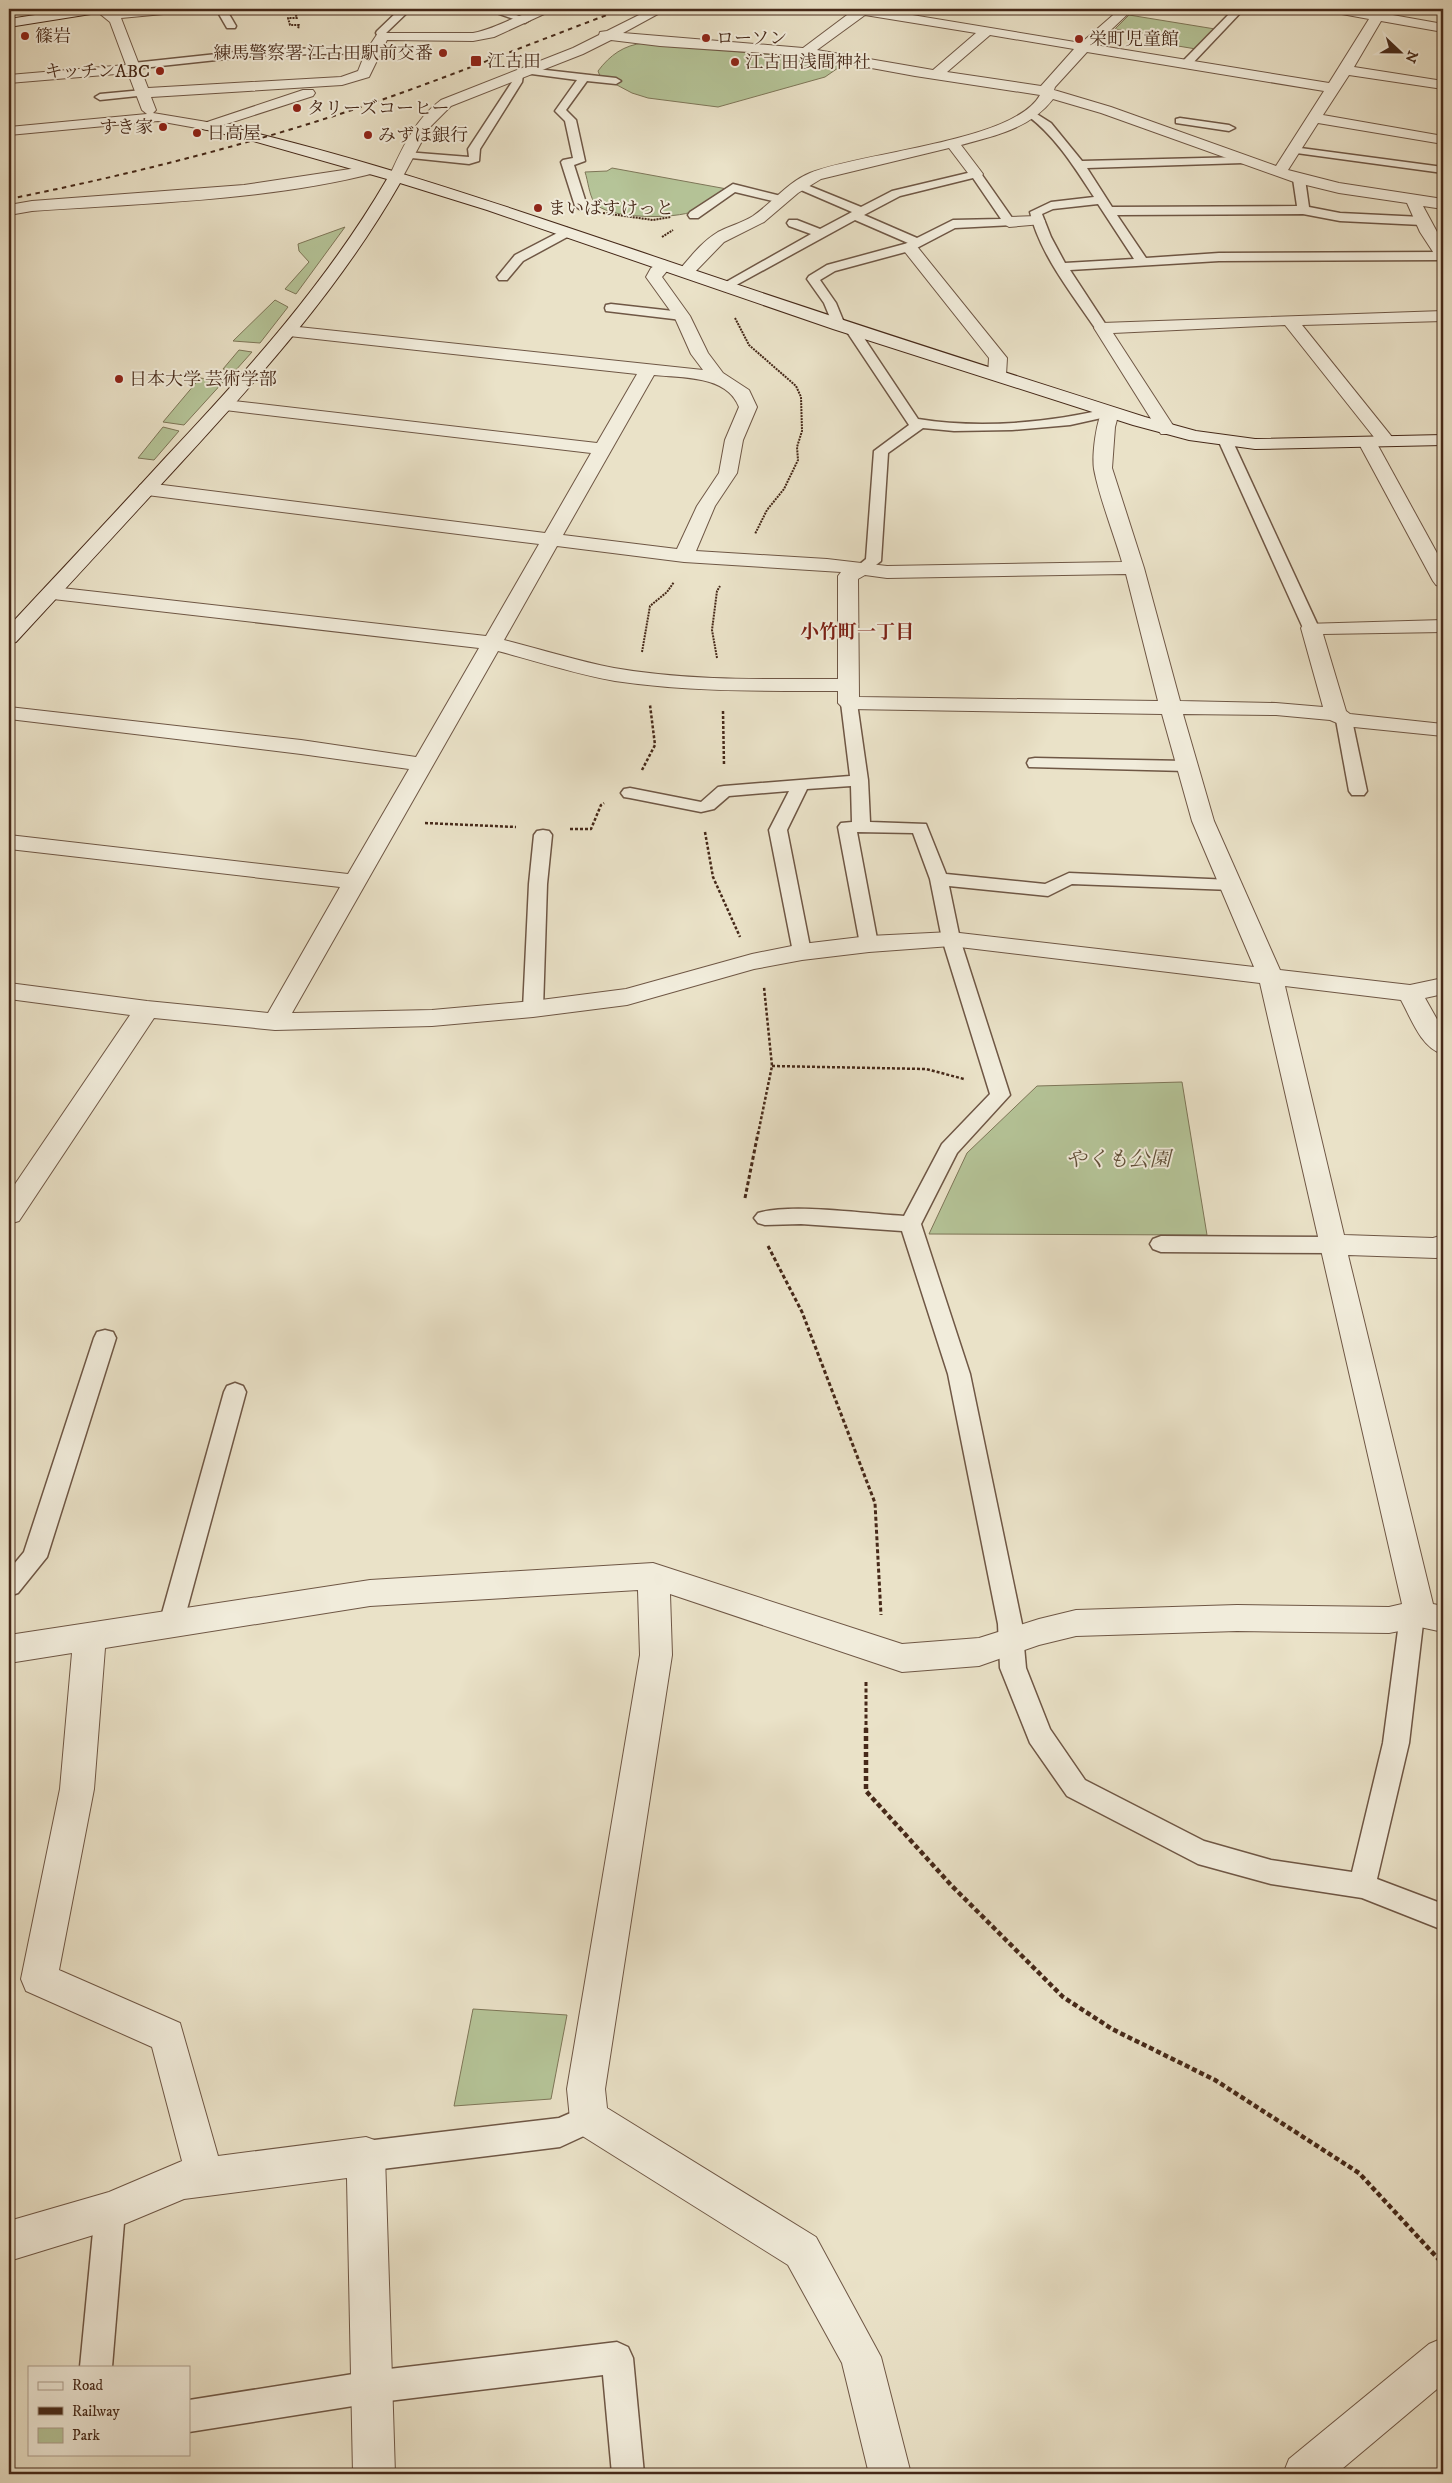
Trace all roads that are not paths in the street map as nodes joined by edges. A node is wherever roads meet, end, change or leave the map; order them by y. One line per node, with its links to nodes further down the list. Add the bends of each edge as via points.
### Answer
1 (174, 9): 11 (street)
2 (221, 9): 16 (lane)
3 (406, 9): 21 (lane, via 381,33)
4 (490, 9): 14 (lane)
5 (549, 9): 14 (street)
6 (661, 9): 20 (street)
7 (860, 9): 17 (street); 24 (street)
8 (1124, 9): 22 (street)
9 (1239, 9): 25 (lane)
10 (1336, 9): 12 (street)
11 (102, 11): 15 (street); 26 (street, via 116,20)
12 (1382, 12): 18 (street); 27 (street)
13 (976, 18): 17 (street)
14 (525, 20): 21 (street, via 473,37)
15 (9, 23)
16 (231, 26)
17 (964, 27): 19 (street)
18 (1443, 28)
19 (987, 31): 22 (street); 29 (street)
20 (605, 35): 24 (street); 28 (street, via 578,51)
21 (383, 36): 23 (street)
22 (1084, 47): 25 (street); 36 (street, via 1048,86)
23 (374, 51): 26 (lane, via 264,52); 32 (street, via 364,74)
24 (806, 52): 29 (street)
25 (1186, 64): 35 (street)
26 (134, 67): 31 (street); 37 (street)
27 (1345, 70): 34 (street); 35 (street)
28 (523, 73): 30 (lane); 51 (street, via 446,103 434,111); 51 (lane, via 474,149 475,159)
29 (936, 75): 36 (street)
30 (584, 77): 33 (lane); 65 (lane, via 560,111 570,120 579,161 567,162)
31 (9, 79)
32 (342, 81): 37 (street); 44 (street)
33 (616, 81)
34 (1443, 85)
35 (1332, 88): 42 (street)
36 (1047, 92): 40 (street, via 1048,97); 47 (street)
37 (143, 93): 38 (lane); 41 (street, via 150,112)
38 (100, 97)
39 (1190, 107): 43 (lane)
40 (1032, 114): 49 (street, via 1012,124); 53 (lane, via 1047,124)
41 (158, 118): 44 (street); 46 (street)
42 (1313, 118): 48 (street); 50 (street)
43 (1180, 121): 45 (lane); 47 (lane)
44 (208, 126): 54 (street)
45 (1229, 128)
46 (9, 130)
47 (1171, 134): 52 (street)
48 (1443, 140)
49 (952, 143): 57 (street); 60 (street, via 850,166)
50 (1293, 150): 55 (lane); 56 (street)
51 (406, 156): 58 (street)
52 (1243, 160): 53 (lane); 56 (street)
53 (1079, 165): 64 (lane)
54 (370, 170): 58 (street); 66 (street, via 191,196)
55 (1443, 170)
56 (1279, 172): 59 (street)
57 (976, 174): 68 (lane, via 896,193); 72 (lane)
58 (396, 177): 74 (street); 90 (street, via 366,230)
59 (1299, 179): 62 (street); 67 (lane)
60 (798, 185): 61 (street); 68 (lane)
61 (781, 199): 69 (lane, via 733,188); 81 (street, via 758,220 723,236 706,248)
62 (1413, 200): 63 (street); 71 (street)
63 (1443, 204)
64 (1104, 205): 67 (lane); 70 (lane, via 1051,206 1036,212); 78 (lane)
65 (581, 206)
66 (9, 210)
67 (1302, 210): 71 (lane, via 1340,217)
68 (858, 214): 75 (lane); 76 (lane)
69 (694, 215)
70 (1037, 221): 72 (street); 80 (lane)
71 (1422, 221): 77 (street)
72 (1009, 222): 76 (lane, via 953,224)
73 (793, 223): 75 (lane)
74 (567, 232): 79 (street); 82 (lane, via 519,258)
75 (821, 234): 83 (lane)
76 (914, 245): 88 (lane, via 831,268 813,279); 92 (street, via 998,358)
77 (1442, 253): 78 (lane, via 1219,257)
78 (1142, 262): 80 (lane)
79 (664, 265): 81 (street); 85 (street, via 654,277)
80 (1062, 267): 89 (lane)
81 (686, 272): 83 (street)
82 (504, 277)
83 (725, 286): 88 (street)
84 (611, 308): 85 (lane)
85 (682, 316): 93 (street, via 700,354)
86 (1443, 316): 87 (street)
87 (1290, 320): 89 (street); 101 (street)
88 (845, 327): 92 (street); 96 (lane, via 913,422)
89 (1102, 328): 97 (street)
90 (289, 331): 91 (street); 94 (street)
91 (648, 370): 93 (street); 102 (street)
92 (997, 376): 95 (street)
93 (717, 377): 105 (street, via 743,394 748,407 734,440 728,473 706,506)
94 (225, 405): 102 (street); 103 (street)
95 (1110, 412): 96 (lane, via 1094,418 1007,426); 97 (street); 106 (street, via 1103,468)
96 (920, 424): 107 (lane, via 881,451 872,561)
97 (1167, 430): 99 (street)
98 (1443, 440): 101 (street)
99 (1226, 442): 100 (street, via 1283,445); 111 (lane)
100 (1367, 442): 101 (street); 108 (street)
101 (1387, 442)
102 (603, 449): 104 (street)
103 (147, 489): 104 (street); 109 (street)
104 (549, 540): 105 (street); 113 (street)
105 (688, 557): 107 (street)
106 (1134, 568): 107 (street, via 887,572); 115 (street)
107 (862, 569): 114 (street, via 848,576)
108 (1443, 581)
109 (53, 593): 112 (street); 113 (street)
110 (1443, 626): 111 (street)
111 (1312, 628): 117 (street)
112 (9, 638)
113 (490, 643): 114 (street, via 646,679); 120 (street)
114 (849, 694): 115 (street); 122 (lane)
115 (1170, 706): 117 (street, via 1276,708); 121 (street)
116 (9, 713): 120 (street)
117 (1340, 717): 118 (street); 124 (lane)
118 (1443, 730)
119 (1035, 763): 121 (lane)
120 (422, 764): 130 (street)
121 (1186, 766): 131 (street, via 1203,821)
122 (859, 780): 123 (lane); 126 (lane)
123 (801, 785): 125 (lane, via 724,791 701,807); 134 (lane, via 778,830)
124 (1358, 791)
125 (630, 793)
126 (861, 827): 129 (lane, via 920,828); 133 (lane, via 847,827)
127 (543, 834): 140 (lane)
128 (9, 842): 130 (street)
129 (939, 879): 131 (lane, via 1048,890 1069,878); 132 (lane)
130 (354, 882): 141 (street)
131 (1232, 885): 135 (street)
132 (952, 939): 133 (street); 135 (street); 145 (lane, via 1000,1095 949,1149)
133 (869, 944): 134 (street)
134 (802, 952): 140 (street, via 752,962 626,997)
135 (1271, 977): 138 (street); 147 (street)
136 (1443, 986): 138 (street)
137 (9, 992): 139 (street)
138 (1410, 993): 142 (street, via 1429,1029)
139 (147, 1009): 141 (street); 143 (street)
140 (533, 1009): 141 (street, via 432,1018)
141 (275, 1022)
142 (1443, 1046)
143 (9, 1214)
144 (759, 1220): 145 (lane, via 801,1217)
145 (910, 1224): 156 (lane, via 959,1374 1010,1624)
146 (1161, 1244): 147 (lane)
147 (1332, 1245): 148 (street, via 1436,1248); 153 (street)
148 (1443, 1245)
149 (105, 1338): 152 (lane, via 36,1557)
150 (235, 1392): 154 (lane)
151 (653, 1576): 154 (street, via 370,1593); 156 (street, via 902,1658 979,1652); 160 (street, via 656,1655 586,2089)
152 (9, 1586)
153 (1425, 1616): 156 (street, via 1389,1620 1237,1618 1076,1623); 158 (lane)
154 (171, 1624): 155 (street)
155 (90, 1637): 157 (street); 162 (street, via 77,1789 39,1979 167,2036)
156 (1010, 1642): 158 (lane, via 1013,1668 1039,1734 1076,1788 1198,1852 1271,1872)
157 (9, 1649)
158 (1362, 1886): 159 (lane)
159 (1443, 1917)
160 (589, 2119): 161 (lane, via 560,2132); 171 (street, via 802,2251 861,2357)
161 (366, 2156): 162 (street); 167 (street)
162 (205, 2177): 163 (street, via 183,2180)
163 (110, 2211): 164 (street); 166 (lane)
164 (9, 2241)
165 (1443, 2358): 172 (street)
166 (96, 2366)
167 (372, 2387): 168 (lane); 169 (street); 170 (lane, via 617,2358)
168 (190, 2416)
169 (374, 2474)
170 (628, 2474)
171 (890, 2474)
172 (1304, 2474)

